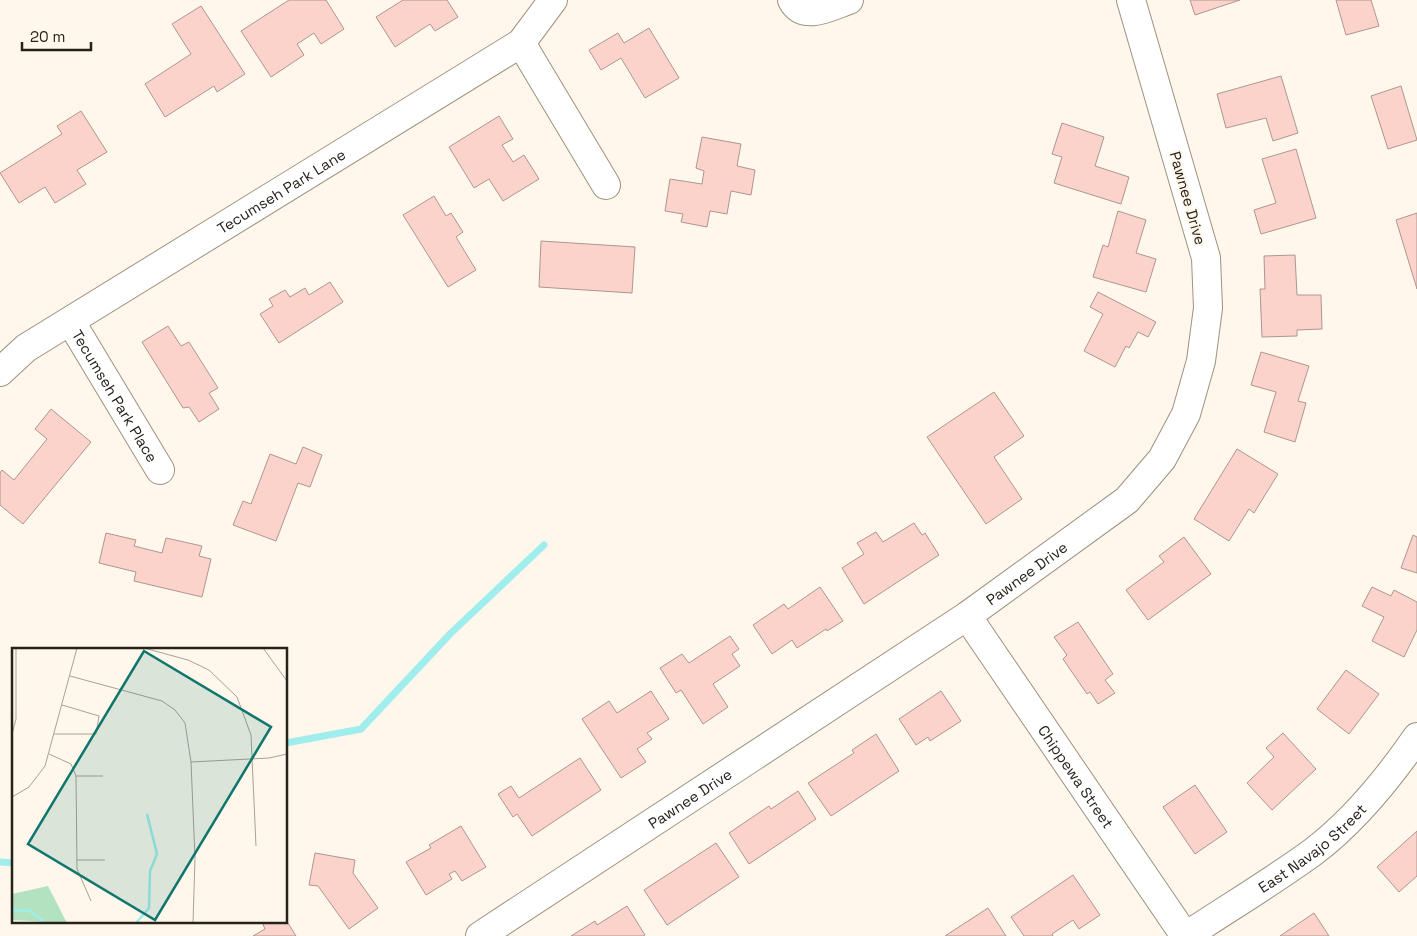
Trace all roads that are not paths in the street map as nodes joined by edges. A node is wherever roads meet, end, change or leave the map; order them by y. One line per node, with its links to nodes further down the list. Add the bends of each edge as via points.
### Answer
1 (552, 0): 5 (street, Tecumseh Park Lane)
2 (792, 0): 3 (street, via 803,10 813,12)
3 (849, 0)
4 (1131, 0): 10 (street, Pawnee Drive, via 1206,258 1208,308 1201,361 1186,414 1162,459 1127,500)
5 (522, 43): 6 (street); 7 (street, Tecumseh Park Lane)
6 (606, 185)
7 (71, 322): 8 (street, Tecumseh Park Lane, via 26,348); 9 (street, Tecumseh Park Place)
8 (0, 372)
9 (160, 470)
10 (967, 616): 12 (street, Pawnee Drive); 13 (street, Chippewa Street)
11 (1417, 737): 13 (street, East Navajo Street, via 1360,809 1313,851)
12 (480, 936)
13 (1186, 936)

